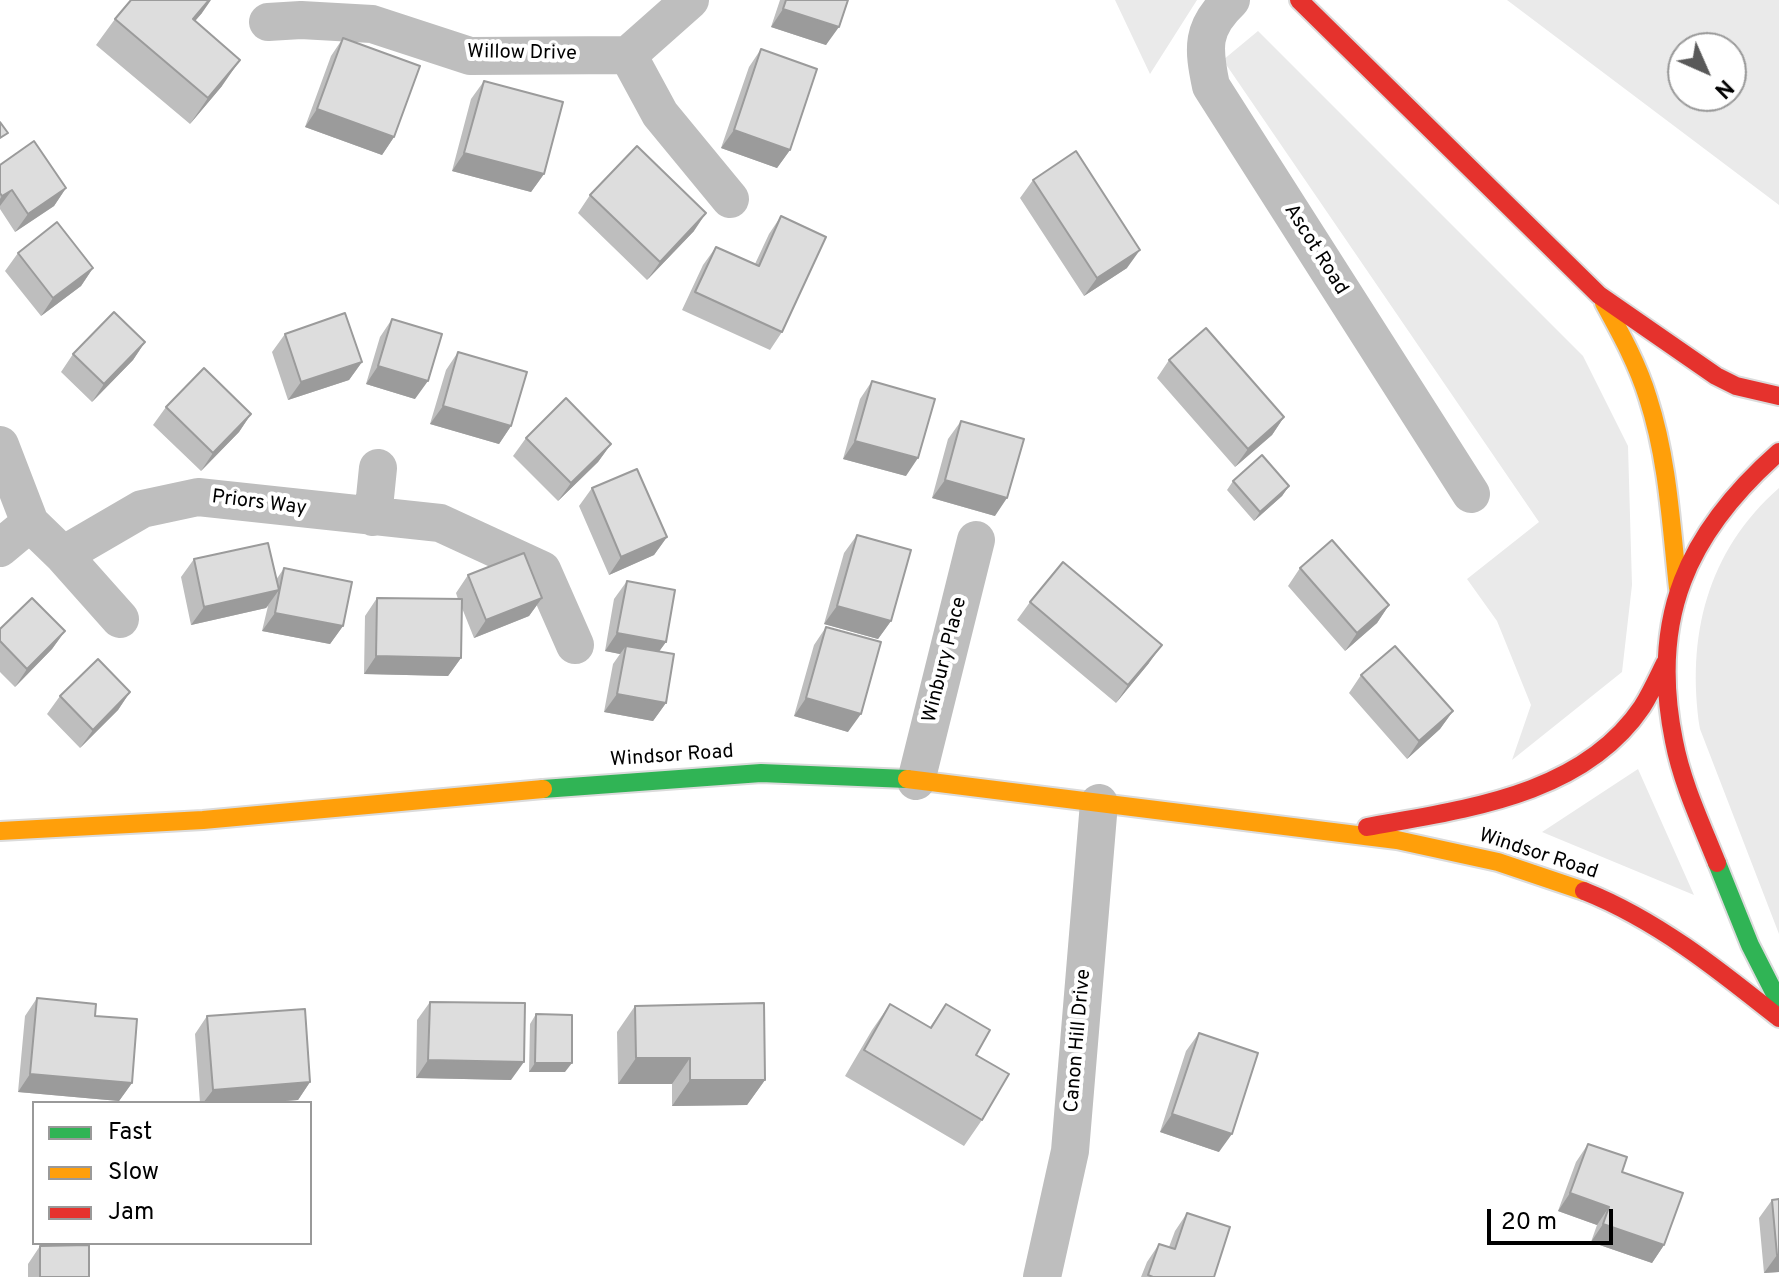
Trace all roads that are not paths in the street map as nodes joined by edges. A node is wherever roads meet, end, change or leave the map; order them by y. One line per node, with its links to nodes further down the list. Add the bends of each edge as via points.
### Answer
1 (690, 0): 6 (street)
2 (1231, 0): 13 (street, Ascot Road, via 1208,31 1204,55 1211,86)
3 (1299, 0): 8 (main road)
4 (370, 12): 5 (street, Willow Drive); 6 (street, Willow Drive, via 470,56)
5 (268, 22)
6 (628, 55): 7 (street, via 660,114)
7 (730, 199)
8 (1599, 295): 9 (main road, via 1716,376); 19 (main road, via 1639,371 1652,410)
9 (1779, 396)
10 (0, 445): 15 (street)
11 (1779, 452): 19 (main road, via 1721,507)
12 (378, 468): 14 (street)
13 (1471, 494)
14 (373, 517): 18 (street, Priors Way, via 198,497 142,509); 21 (street, Priors Way, via 440,523 542,570)
15 (30, 523): 17 (street); 18 (street)
16 (976, 540): 23 (street, Winbury Place)
17 (0, 548)
18 (63, 555): 20 (street)
19 (1678, 588): 22 (main road)
20 (120, 619)
21 (575, 645)
22 (1665, 663): 26 (main road, Windsor Road, via 1642,708 1616,738 1567,775 1487,803); 27 (main road, via 1667,704 1686,783 1741,927)
23 (916, 781): 24 (main road, Windsor Road); 25 (main road, Windsor Road, via 711,775 197,822)
24 (1099, 803): 26 (main road, Windsor Road); 29 (street, Canon Hill Drive, via 1070,1151)
25 (0, 831)
26 (1345, 832): 28 (main road, Windsor Road, via 1486,859 1600,898 1691,952)
27 (1779, 1002)
28 (1779, 1018)
29 (1042, 1277)

